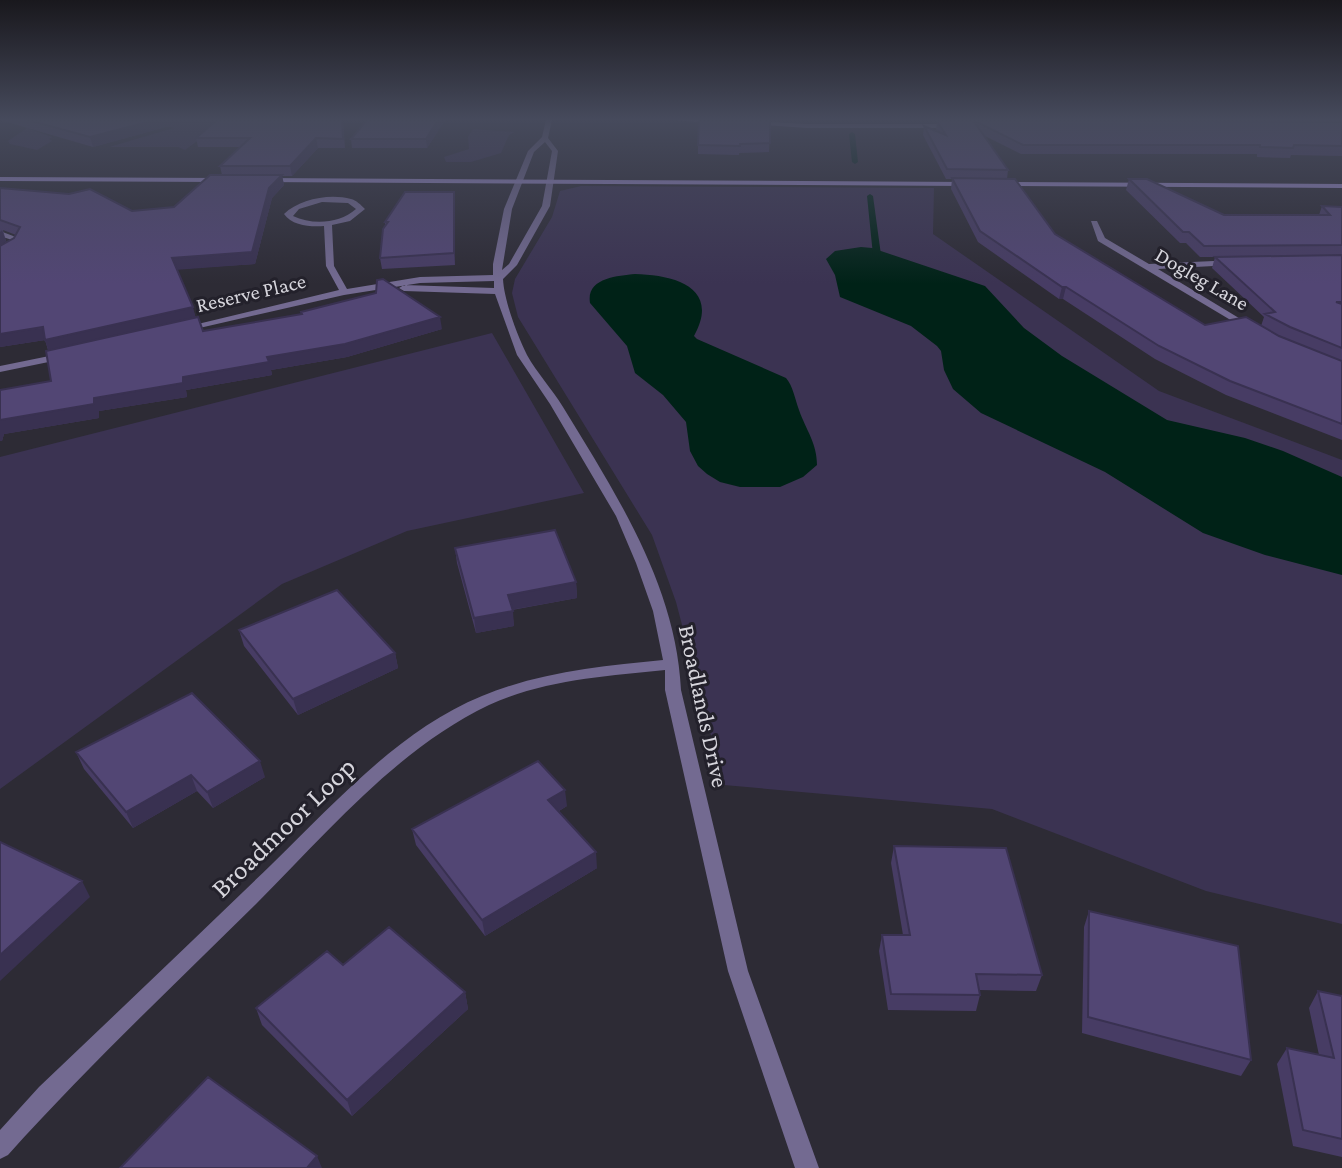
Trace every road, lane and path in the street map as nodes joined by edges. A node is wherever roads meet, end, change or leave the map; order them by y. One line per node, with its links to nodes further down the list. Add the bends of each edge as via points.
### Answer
1 (394, 175): 4 (main road)
2 (973, 175): 5 (main road)
3 (1000, 175): 6 (main road)
4 (522, 177): 5 (main road); 9 (main road); 19 (street, Broadlands Drive, via 508,209)
5 (550, 177): 10 (main road); 19 (street, Broadlands Drive, via 546,206 513,265)
6 (1342, 177)
7 (0, 179): 8 (main road)
8 (229, 180)
9 (256, 180)
10 (982, 184)
11 (996, 184): 12 (main road)
12 (1342, 186)
13 (328, 223): 13 (street, via 355,216 362,209 350,201 322,200 303,204 288,214 299,222); 22 (street, via 330,266)
14 (1094, 223): 18 (street, Dogleg Lane, via 1101,239)
15 (0, 233): 16 (street, via 17,239)
16 (0, 253)
17 (1249, 262): 18 (street)
18 (1146, 267): 24 (street, Dogleg Lane)
19 (498, 278): 20 (street, Reserve Place, via 420,280); 21 (street, Broadlands Drive)
20 (388, 286): 21 (street, Reserve Place); 22 (street, Reserve Place)
21 (499, 291): 27 (street, Broadlands Drive, via 522,355 622,516 660,611)
22 (344, 292): 23 (street, Reserve Place)
23 (172, 331)
24 (1257, 332)
25 (79, 352): 26 (street)
26 (0, 369)
27 (671, 664): 28 (street, Broadmoor Loop, via 571,674 524,687 463,711 427,734 356,794 47,1095); 29 (street, Broadlands Drive, via 673,690 738,971)
28 (0, 1147)
29 (807, 1168)

